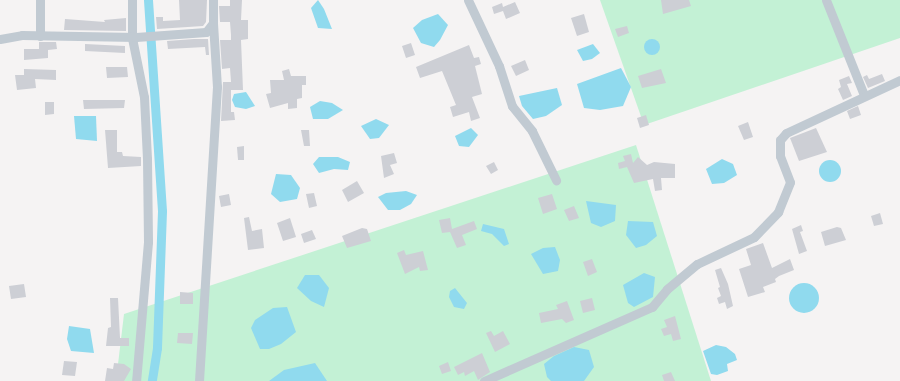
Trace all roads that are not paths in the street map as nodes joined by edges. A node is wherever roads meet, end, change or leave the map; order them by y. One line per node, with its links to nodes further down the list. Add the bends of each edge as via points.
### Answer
1 (40, 0): 7 (street)
2 (132, 0): 8 (street)
3 (213, 0): 6 (street)
4 (468, 0): 12 (street, via 499,66 512,106 532,131)
5 (826, 0): 11 (street)
6 (213, 23): 8 (street, via 206,32); 14 (street, via 217,87)
7 (40, 36): 8 (street); 9 (street)
8 (134, 38): 13 (street, via 144,97 148,242)
9 (0, 39)
10 (900, 80): 11 (street)
11 (864, 95): 15 (street, via 786,132 780,140 780,156 790,182 778,212 754,237 697,264 667,289 652,307 585,334)
12 (556, 180)
13 (136, 381)
14 (199, 381)
15 (484, 381)

